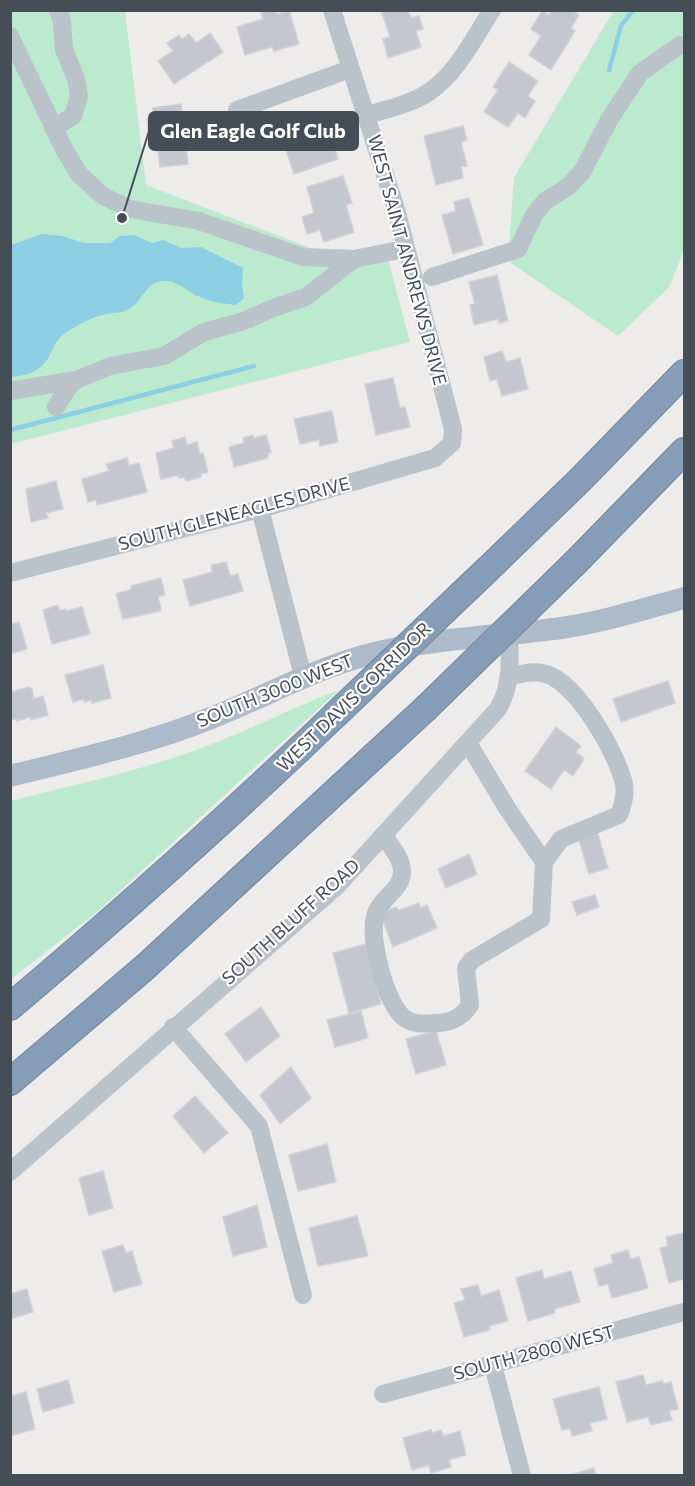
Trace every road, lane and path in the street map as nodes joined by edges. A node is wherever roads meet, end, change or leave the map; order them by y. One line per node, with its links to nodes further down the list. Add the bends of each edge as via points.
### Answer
1 (58, 10): 10 (street, via 64,50 76,78 79,98 74,116)
2 (332, 10): 7 (street, WEST SAINT ANDREWS DRIVE)
3 (492, 10): 9 (street, via 453,70 429,93)
4 (10, 36): 6 (street)
5 (680, 45): 13 (street, via 640,73 582,172 568,188 545,201 518,249)
6 (18, 67): 10 (street)
7 (350, 69): 8 (street); 9 (street, WEST SAINT ANDREWS DRIVE)
8 (237, 110)
9 (367, 115): 18 (street, WEST SAINT ANDREWS DRIVE, via 409,255 453,429)
10 (53, 128): 12 (street, via 79,174 104,196 130,209 199,221 303,257)
11 (394, 250): 12 (street)
12 (354, 259): 15 (street, via 306,297 204,332 164,356 110,366)
13 (432, 277)
14 (684, 372): 30 (highway, WEST DAVIS CORRIDOR, bridge, via 581,479 254,793)
15 (76, 380): 16 (street); 17 (street)
16 (10, 391)
17 (56, 407)
18 (452, 443): 20 (street, SOUTH GLENEAGLES DRIVE, via 435,458)
19 (684, 451): 32 (highway, bridge, via 424,710)
20 (260, 509): 21 (street, SOUTH GLENEAGLES DRIVE); 24 (street)
21 (10, 573)
22 (684, 598): 23 (main road, SOUTH 3000 WEST, via 587,623)
23 (509, 634): 24 (main road, SOUTH 3000 WEST, via 393,649); 25 (street, SOUTH BLUFF ROAD)
24 (303, 676): 27 (main road, SOUTH 3000 WEST, via 174,732)
25 (510, 676): 26 (street, SOUTH BLUFF ROAD, via 498,709); 29 (street, via 544,673 563,685 602,734 624,785 619,815 561,838)
26 (468, 743): 28 (street, SOUTH BLUFF ROAD); 29 (street)
27 (10, 776)
28 (383, 835): 29 (street, via 403,868 401,881 375,914 376,954 390,997 402,1016 418,1024 447,1023 463,1015 470,1005 466,968 472,960 541,919); 34 (street, SOUTH BLUFF ROAD, via 337,886)
29 (544, 862)
30 (79, 949): 31 (highway); 33 (highway, WEST DAVIS CORRIDOR)
31 (10, 991)
32 (105, 999): 35 (highway); 36 (highway, via 58,1053)
33 (10, 1007)
34 (173, 1027): 37 (street, SOUTH BLUFF ROAD); 38 (street, via 259,1126)
35 (10, 1082)
36 (10, 1094)
37 (10, 1172)
38 (303, 1294)
39 (684, 1312): 40 (street, SOUTH 2800 WEST)
40 (493, 1365): 41 (street, SOUTH 2800 WEST); 42 (street)
41 (383, 1394)
42 (522, 1476)

